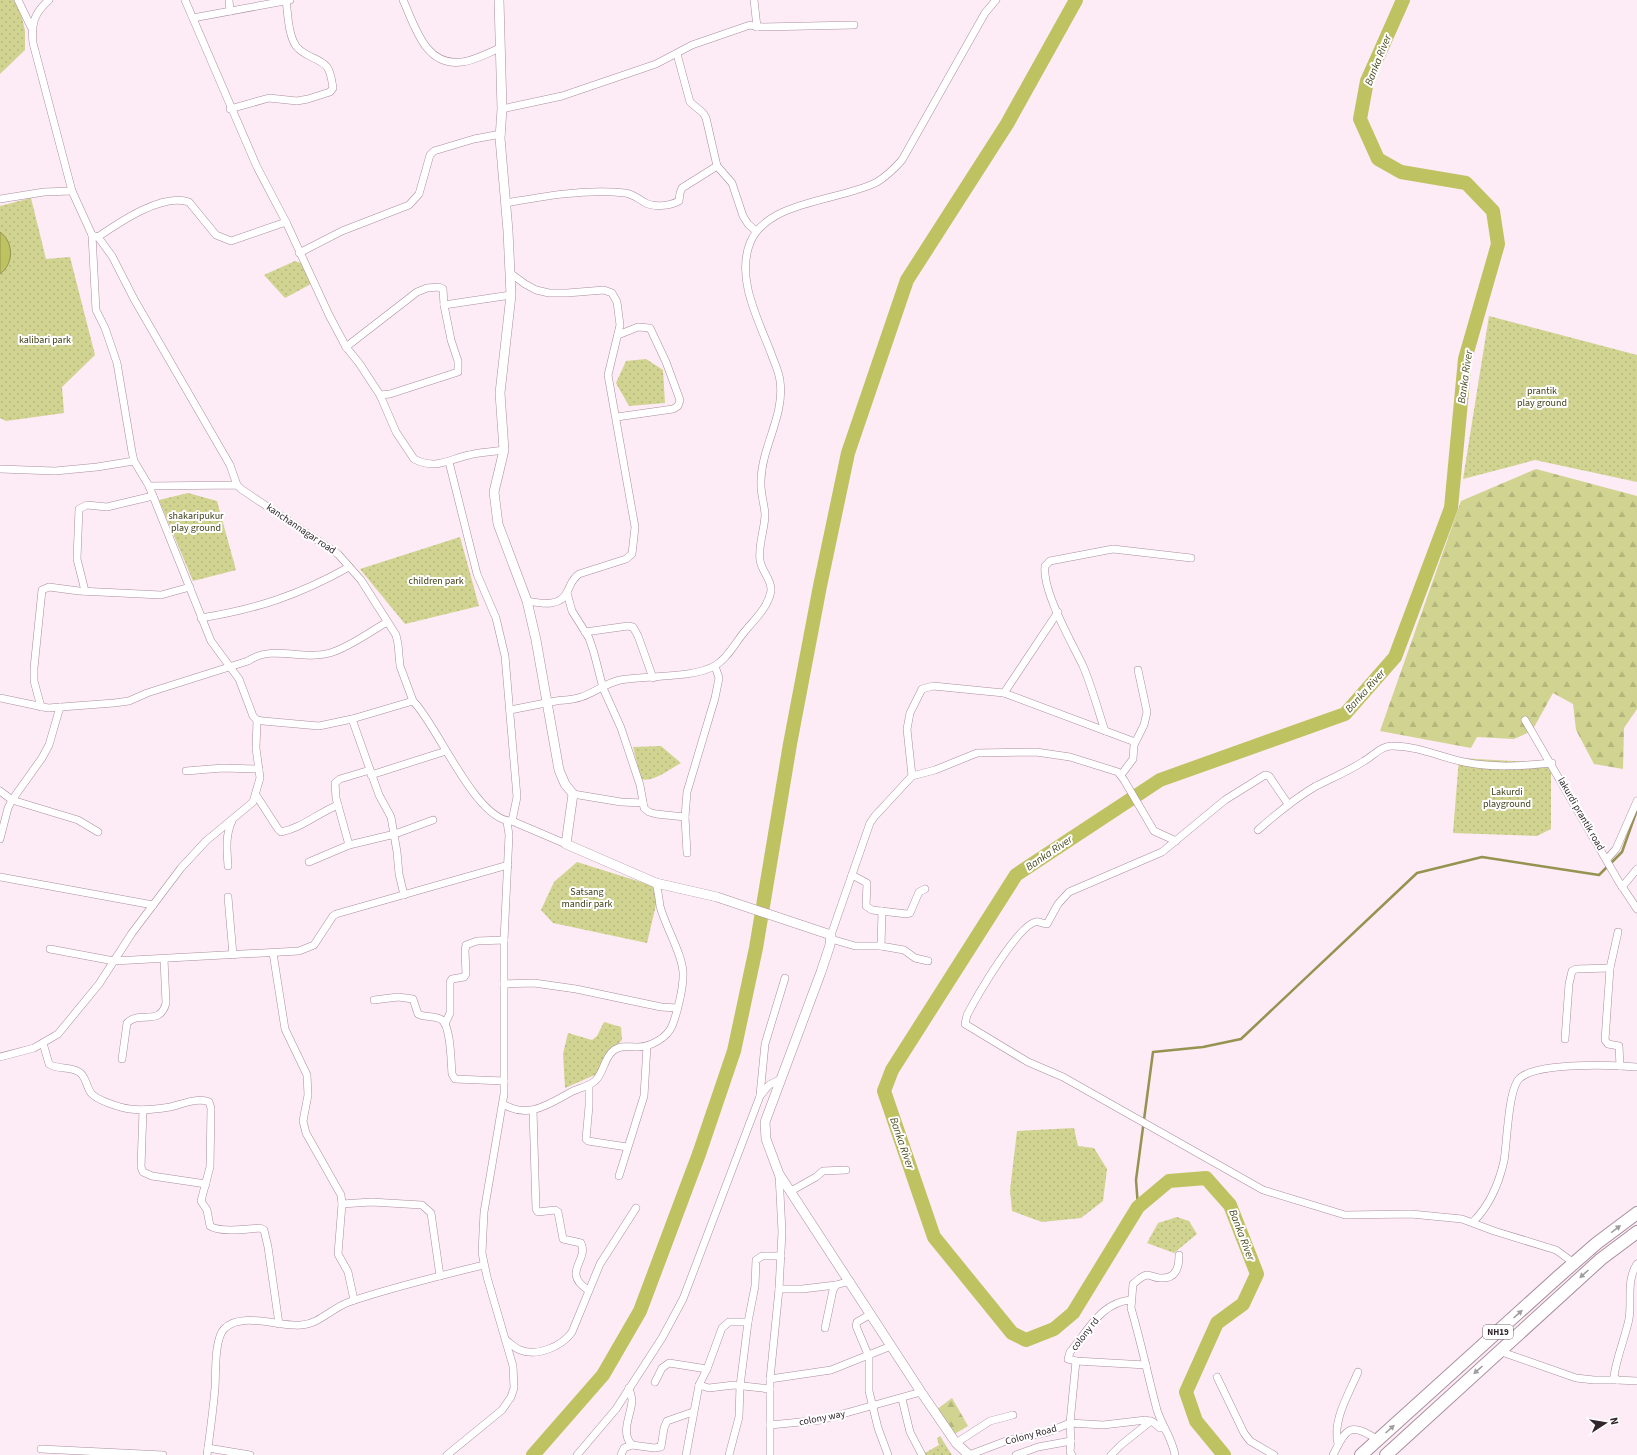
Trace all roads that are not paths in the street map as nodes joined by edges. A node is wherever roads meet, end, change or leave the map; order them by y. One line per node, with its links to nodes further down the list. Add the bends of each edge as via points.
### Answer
1 (18, 0): 13 (street)
2 (49, 0): 13 (street, via 40,9)
3 (185, 0): 11 (street)
4 (229, 0): 10 (street)
5 (287, 0): 10 (street); 17 (street, via 295,44 300,51 328,67 333,88 330,92 308,99 297,101 269,98)
6 (403, 0): 15 (street, via 426,48 436,57 446,61 462,62)
7 (499, 0): 15 (main road)
8 (754, 0): 14 (street)
9 (996, 0): 25 (street, via 985,13 902,160 893,171 874,183 790,209)
10 (230, 11): 11 (street)
11 (193, 18): 17 (street)
12 (854, 25): 14 (street)
13 (31, 27): 21 (street)
14 (757, 27): 16 (street, via 750,25 692,45)
15 (500, 48): 18 (main road)
16 (677, 54): 18 (street, via 656,64 562,96); 20 (street, via 690,102 706,118)
17 (230, 109): 24 (street)
18 (502, 109): 19 (main road)
19 (501, 134): 23 (main road); 27 (street, via 434,151 430,155 419,194 409,205 342,231)
20 (718, 166): 23 (street, via 682,188 680,201 664,205 647,204 632,194 605,193 573,193); 25 (street, via 732,183 743,216)
21 (72, 191): 22 (street, via 44,192); 26 (street)
22 (0, 199)
23 (506, 203): 28 (main road)
24 (286, 222): 26 (street, via 231,241 216,235 189,202 176,200 126,218); 27 (street)
25 (756, 231): 52 (street, via 746,262 746,278 781,389 781,404 762,466 761,482 765,512 759,550 760,563 769,580 770,593 763,610)
26 (95, 236): 36 (street, via 96,310 117,363 128,440); 39 (street, via 112,256 230,465)
27 (299, 253): 32 (street)
28 (510, 273): 29 (main road); 31 (street, via 536,290 549,293 604,290 612,293 617,302 620,325)
29 (511, 295): 30 (street); 35 (main road, via 500,393)
30 (444, 305): 32 (street, via 444,289 427,288 417,292); 33 (street, via 458,361 458,372)
31 (618, 335): 34 (street, via 608,375); 34 (street, via 638,327 650,328 680,400 674,409)
32 (346, 347): 33 (street)
33 (380, 395): 37 (street, via 396,432 414,460 430,465)
34 (617, 418): 46 (street, via 636,527 632,554 626,559 579,574 573,578)
35 (504, 450): 37 (street, via 468,455); 47 (main road, via 494,492 498,524)
36 (134, 461): 38 (street, via 55,471); 40 (street)
37 (448, 462): 63 (street, via 477,574 496,618 505,656)
38 (0, 469)
39 (237, 484): 40 (street); 43 (street, kanchannagar road, via 338,554)
40 (150, 486): 41 (street)
41 (153, 496): 44 (street); 45 (street, via 107,507 87,506 79,509 77,559)
42 (1191, 558): 48 (street, via 1113,549 1050,561 1045,566 1044,574)
43 (349, 567): 49 (street, via 301,592 238,612); 50 (street, kanchannagar road, via 370,593)
44 (190, 587): 45 (street, via 161,595); 49 (street)
45 (85, 591): 61 (street, via 49,587 42,590 34,668 34,681)
46 (567, 593): 47 (street, via 562,600 556,602 544,604); 51 (street, via 572,610)
47 (527, 601): 60 (main road)
48 (1058, 612): 57 (street); 67 (street, via 1083,667)
49 (201, 618): 53 (street, via 211,641)
50 (387, 622): 53 (street, via 330,653 266,653); 59 (street, kanchannagar road, via 396,635 400,666)
51 (585, 632): 55 (street, via 634,627); 56 (street, via 594,653)
52 (715, 666): 55 (street); 84 (street, via 719,678 718,687 688,784)
53 (230, 667): 62 (street, via 129,701); 65 (street, via 239,679 248,706)
54 (1138, 670): 68 (street, via 1147,712 1144,725)
55 (653, 678): 56 (street, via 621,680)
56 (603, 688): 60 (street, via 578,698); 81 (street, via 621,728 640,785)
57 (1004, 693): 67 (street); 75 (street, via 933,686 922,689 910,713 907,729)
58 (0, 698): 61 (street)
59 (413, 701): 64 (street); 69 (street, kanchannagar road)
60 (546, 703): 63 (street); 77 (main road, via 559,770)
61 (41, 707): 62 (street)
62 (60, 707): 79 (street, via 49,745)
63 (510, 710): 87 (street, via 517,797)
64 (352, 719): 65 (street, via 319,726); 73 (street)
65 (257, 720): 71 (street)
66 (1525, 720): 70 (street, lakurdi prantik road)
67 (1105, 731): 68 (street)
68 (1135, 742): 74 (street, via 1133,759)
69 (446, 751): 73 (street); 87 (street, kanchannagar road, via 480,800 491,811)
70 (1552, 763): 82 (street, via 1524,766 1485,765 1391,745); 96 (street, lakurdi prantik road)
71 (258, 769): 72 (street); 78 (street, via 260,778)
72 (186, 771)
73 (370, 772): 83 (street, via 336,781 334,788); 90 (street, via 391,817)
74 (1124, 775): 75 (street, via 1070,757 1036,752 1007,752 977,754); 92 (street, via 1154,831)
75 (912, 776): 101 (street, via 870,823)
76 (0, 791): 79 (street)
77 (573, 794): 81 (street); 93 (main road)
78 (256, 795): 83 (street, via 281,832); 85 (street, via 253,802)
79 (12, 800): 89 (street, via 78,820); 91 (street)
80 (1637, 801): 96 (street)
81 (643, 803): 84 (street, via 649,812)
82 (1288, 804): 88 (street); 92 (street, via 1269,776 1265,775 1225,800)
83 (338, 805): 94 (street)
84 (685, 817): 95 (street)
85 (233, 819): 99 (street, via 227,838); 108 (street, via 201,846)
86 (433, 820): 90 (street)
87 (509, 821): 93 (street, kanchannagar road); 98 (street)
88 (1258, 830)
89 (98, 832)
90 (395, 834): 94 (street); 106 (street)
91 (0, 839)
92 (1176, 841): 150 (street, via 1151,857 1069,892 1058,904 1047,924 1033,923 1008,949 985,984 965,1019 965,1024 1028,1062 1063,1077 1244,1181 1273,1194 1344,1215 1437,1215)
93 (566, 844): 103 (main road)
94 (349, 845): 97 (street)
95 (688, 853)
96 (1608, 861): 104 (street, lakurdi prantik road)
97 (309, 862)
98 (508, 865): 106 (street); 113 (street)
99 (228, 866)
100 (1637, 869): 104 (street)
101 (852, 875): 110 (street, via 867,883 866,906 872,910); 112 (street)
102 (0, 877): 108 (street)
103 (656, 882): 112 (main road, via 717,897); 125 (street, via 660,906 683,973)
104 (1622, 887): 109 (street, lakurdi prantik road)
105 (925, 889): 110 (street, via 919,892 910,913)
106 (404, 895): 116 (street, via 336,914 319,941 309,948)
107 (228, 897): 117 (street)
108 (153, 905): 119 (street)
109 (1637, 909)
110 (882, 911): 114 (street)
111 (1618, 932): 121 (street)
112 (831, 937): 114 (street, via 855,946); 134 (main road, via 821,972)
113 (504, 940): 123 (street); 126 (street, via 477,941 466,945 466,974 464,977 452,978 450,982 450,1013)
114 (882, 946): 120 (street, via 904,950 915,958)
115 (50, 949): 119 (street)
116 (273, 953): 117 (street); 147 (street, via 285,1029 307,1075 308,1095 303,1121 306,1133 337,1186)
117 (233, 955): 118 (street)
118 (164, 959): 119 (street); 131 (street, via 165,1009 153,1017 135,1018 127,1023)
119 (114, 961): 128 (street, via 58,1034)
120 (928, 961)
121 (1610, 968): 127 (street, via 1572,971); 132 (street, via 1605,1040 1608,1044 1619,1046)
122 (784, 978): 137 (street, via 765,1044)
123 (504, 984): 125 (street, via 534,983); 135 (street)
124 (374, 1000): 126 (street, via 398,997 413,999 418,1014 441,1020)
125 (677, 1008): 129 (street, via 669,1033)
126 (445, 1024): 135 (street, via 454,1079)
127 (1565, 1039)
128 (42, 1043): 130 (street, via 19,1053); 139 (street, via 49,1064 55,1068 80,1072 91,1093 96,1097 130,1109)
129 (647, 1046): 136 (street, via 626,1046 615,1050 609,1056 601,1075); 141 (street, via 644,1096)
130 (0, 1057)
131 (122, 1059)
132 (1620, 1066): 133 (street); 150 (street, via 1547,1068 1519,1078 1508,1121 1504,1161 1498,1181 1484,1211)
133 (1637, 1067)
134 (781, 1079): 137 (street, via 768,1085); 143 (main road, via 764,1130 771,1157)
135 (504, 1082): 138 (street)
136 (589, 1085): 140 (street, via 545,1107); 141 (street, via 586,1139)
137 (760, 1096): 183 (street, via 683,1299 662,1338)
138 (503, 1104): 140 (street, via 512,1110); 156 (street, via 484,1212)
139 (143, 1110): 145 (street, via 143,1172 152,1176); 145 (street, via 198,1100 209,1102 210,1158)
140 (533, 1110): 161 (street, via 536,1209 538,1212 558,1212 564,1239 581,1243 576,1278 579,1284)
141 (627, 1147): 144 (street)
142 (846, 1170): 146 (street, via 823,1171)
143 (779, 1174): 146 (main road); 153 (street)
144 (619, 1176)
145 (206, 1184): 166 (street, via 201,1201 207,1210 210,1226 221,1230 264,1230)
146 (791, 1191): 158 (main road)
147 (342, 1204): 157 (street, via 378,1202 422,1205 427,1208 431,1213); 162 (street, via 338,1254 348,1272)
148 (636, 1208): 161 (street, via 600,1264)
149 (1637, 1213): 154 (highway, NH19, one-way to 149)
150 (1473, 1222): 154 (street, via 1556,1250)
151 (1637, 1232): 170 (highway, NH19, one-way to 170, via 1602,1258)
152 (1179, 1255): 163 (street, via 1178,1270 1160,1278 1149,1275 1141,1278 1134,1284)
153 (781, 1256): 160 (street); 165 (street, via 762,1256 756,1260 755,1286)
154 (1574, 1263): 195 (highway, NH19, one-way to 154)
155 (1637, 1264): 178 (street, via 1630,1286 1629,1318 1616,1362 1614,1376)
156 (484, 1265): 157 (street); 168 (street)
157 (440, 1276): 162 (street)
158 (850, 1281): 159 (street); 164 (main road)
159 (836, 1286): 160 (street); 167 (street)
160 (779, 1289): 177 (street)
161 (588, 1290): 168 (street, via 572,1332 560,1344 526,1351 516,1348)
162 (354, 1300): 166 (street, via 308,1324)
163 (1131, 1300): 172 (street, colony rd, via 1108,1307 1096,1319 1068,1356 1071,1361); 173 (street)
164 (871, 1314): 169 (main road); 171 (street, via 857,1322 856,1326)
165 (748, 1322): 174 (street, via 733,1321 724,1325); 182 (street)
166 (279, 1324): 201 (street, via 246,1321 232,1323 223,1331 215,1373)
167 (825, 1328)
168 (507, 1341): 204 (street, via 515,1378 512,1397 497,1414)
169 (892, 1346): 171 (street); 185 (main road)
170 (1499, 1351): 178 (street, via 1576,1378); 220 (highway, NH19, one-way to 220)
171 (870, 1356): 177 (street, via 831,1370); 187 (street, via 868,1388)
172 (1076, 1361): 173 (street, colony rd); 191 (street, Colony Road)
173 (1146, 1365): 193 (street)
174 (707, 1370): 180 (street, via 669,1363 662,1368); 181 (street)
175 (1358, 1372): 197 (street, via 1338,1421)
176 (1217, 1377): 217 (street, via 1244,1433 1250,1441)
177 (770, 1379): 184 (street)
178 (1617, 1380): 179 (street)
179 (1637, 1381)
180 (654, 1382)
181 (699, 1385): 182 (street, via 714,1388); 188 (street)
182 (740, 1386): 184 (street); 208 (street, via 739,1417)
183 (629, 1388): 198 (street, via 632,1401 627,1426); 205 (street, via 603,1426)
184 (770, 1389): 192 (street)
185 (921, 1392): 186 (street, colony way); 196 (main road)
186 (902, 1399): 187 (street, colony way); 211 (street, via 908,1426)
187 (873, 1405): 192 (street, colony way, via 821,1420); 210 (street)
188 (693, 1412): 200 (street, via 667,1420 662,1445); 207 (street)
189 (1013, 1416): 196 (street, via 990,1421)
190 (1151, 1421): 191 (street, Colony Road, via 1103,1425); 193 (street); 215 (street)
191 (1070, 1423): 194 (street, Colony Road); 212 (street, Colony Road, via 1048,1432 1006,1441)
192 (770, 1425): 209 (street)
193 (1164, 1428): 216 (street, via 1171,1438)
194 (1071, 1440): 213 (street, via 1054,1442); 214 (street, Colony Road)
195 (1378, 1440): 197 (street, via 1358,1428 1345,1433); 219 (highway, NH19)
196 (956, 1443): 212 (main road)
197 (1338, 1444): 218 (street)
198 (632, 1445): 200 (street); 206 (street, via 624,1448)
199 (41, 1449): 202 (street)
200 (653, 1451)
201 (208, 1452): 203 (street)
202 (162, 1455)
203 (250, 1455)
204 (447, 1455)
205 (577, 1455)
206 (621, 1455)
207 (686, 1455)
208 (729, 1455)
209 (770, 1455)
210 (888, 1455)
211 (922, 1455)
212 (969, 1455)
213 (1016, 1455)
214 (1072, 1455)
215 (1111, 1455)
216 (1174, 1455)
217 (1274, 1455)
218 (1333, 1455)
219 (1361, 1455)
220 (1386, 1455)

